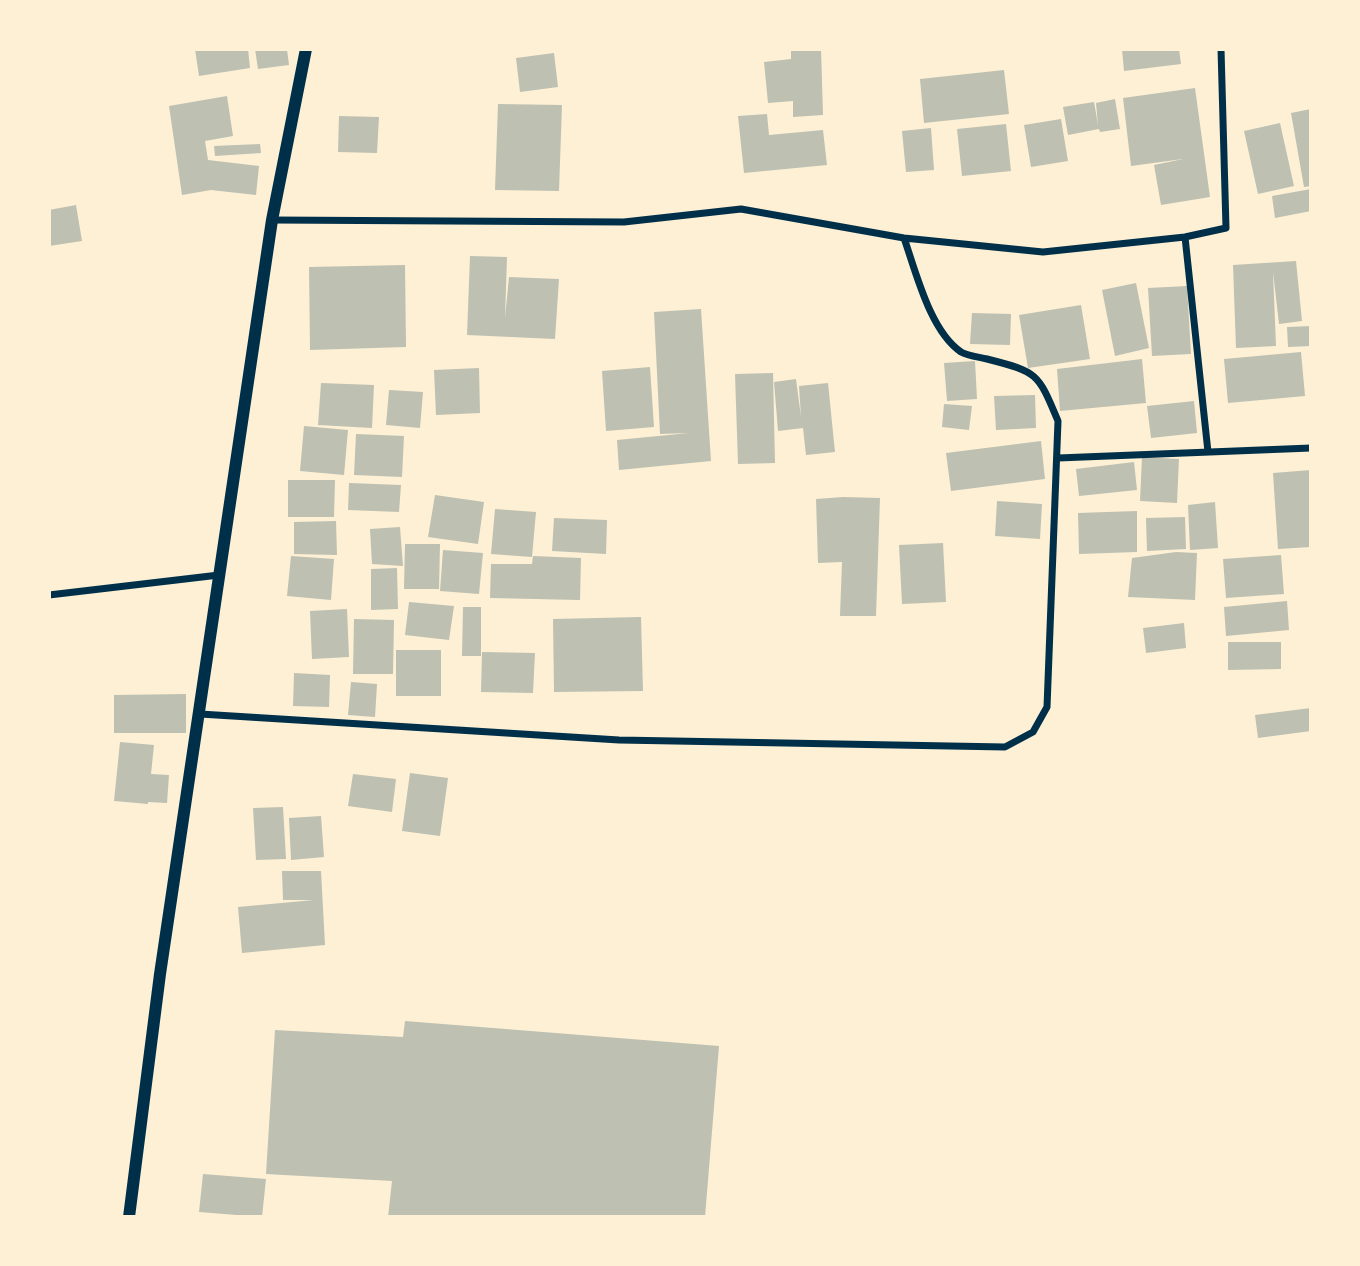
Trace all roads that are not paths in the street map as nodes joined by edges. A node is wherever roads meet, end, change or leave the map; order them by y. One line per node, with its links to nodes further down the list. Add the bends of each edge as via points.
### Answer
1 (306, 49): 3 (street)
2 (1221, 49): 4 (street, via 1226,228)
3 (272, 220): 5 (street, via 624,222 741,209); 9 (street)
4 (1185, 237): 5 (street, via 1043,252); 7 (street)
5 (904, 238): 8 (street, via 934,319 949,339 962,352 1026,369 1043,386 1058,421)
6 (1311, 448): 7 (street)
7 (1208, 452): 8 (street)
8 (1058, 458): 11 (street, via 1047,707 1032,732 1005,747 619,740)
9 (220, 575): 10 (street); 11 (street)
10 (49, 595)
11 (200, 714): 12 (street)
12 (129, 1217)

